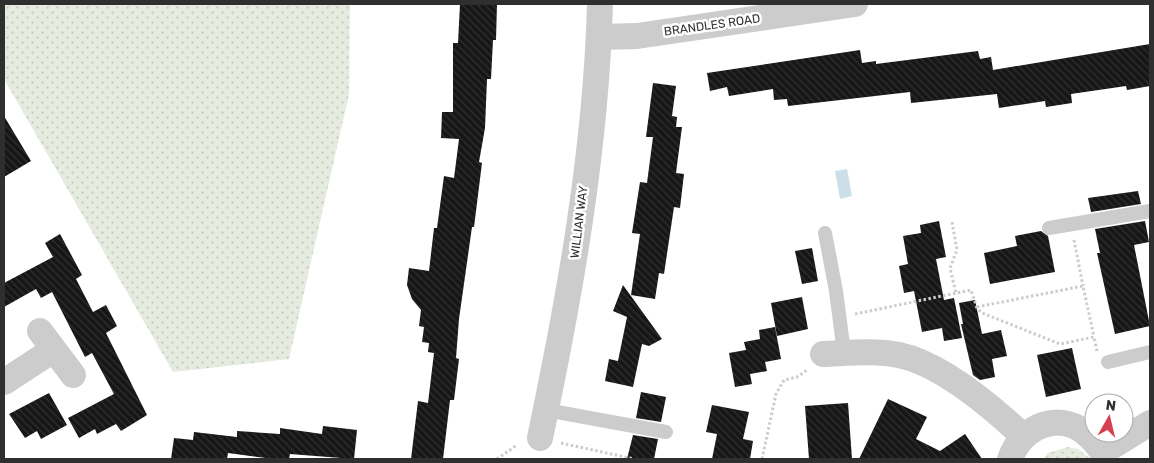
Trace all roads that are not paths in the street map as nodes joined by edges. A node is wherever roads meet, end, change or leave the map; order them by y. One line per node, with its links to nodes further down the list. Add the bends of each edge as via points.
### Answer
1 (600, 4): 3 (street, WILLIAN WAY)
2 (855, 4): 3 (street, BRANDLES ROAD, via 637,36)
3 (599, 37): 12 (street, WILLIAN WAY, via 592,124 572,275)
4 (1150, 210): 5 (lane)
5 (1049, 228)
6 (825, 233): 8 (lane, via 840,317)
7 (1150, 352): 9 (lane)
8 (834, 354): 15 (street, via 900,355 936,370 982,398)
9 (1108, 362)
10 (73, 375): 11 (street, via 46,340)
11 (4, 382)
12 (546, 410): 14 (lane); 16 (street, WILLIAN WAY)
13 (1150, 423): 17 (street)
14 (666, 432)
15 (1023, 436): 17 (street, via 1038,426 1053,423 1070,425 1085,432); 18 (street)
16 (540, 438)
17 (1104, 456)
18 (1010, 459)

